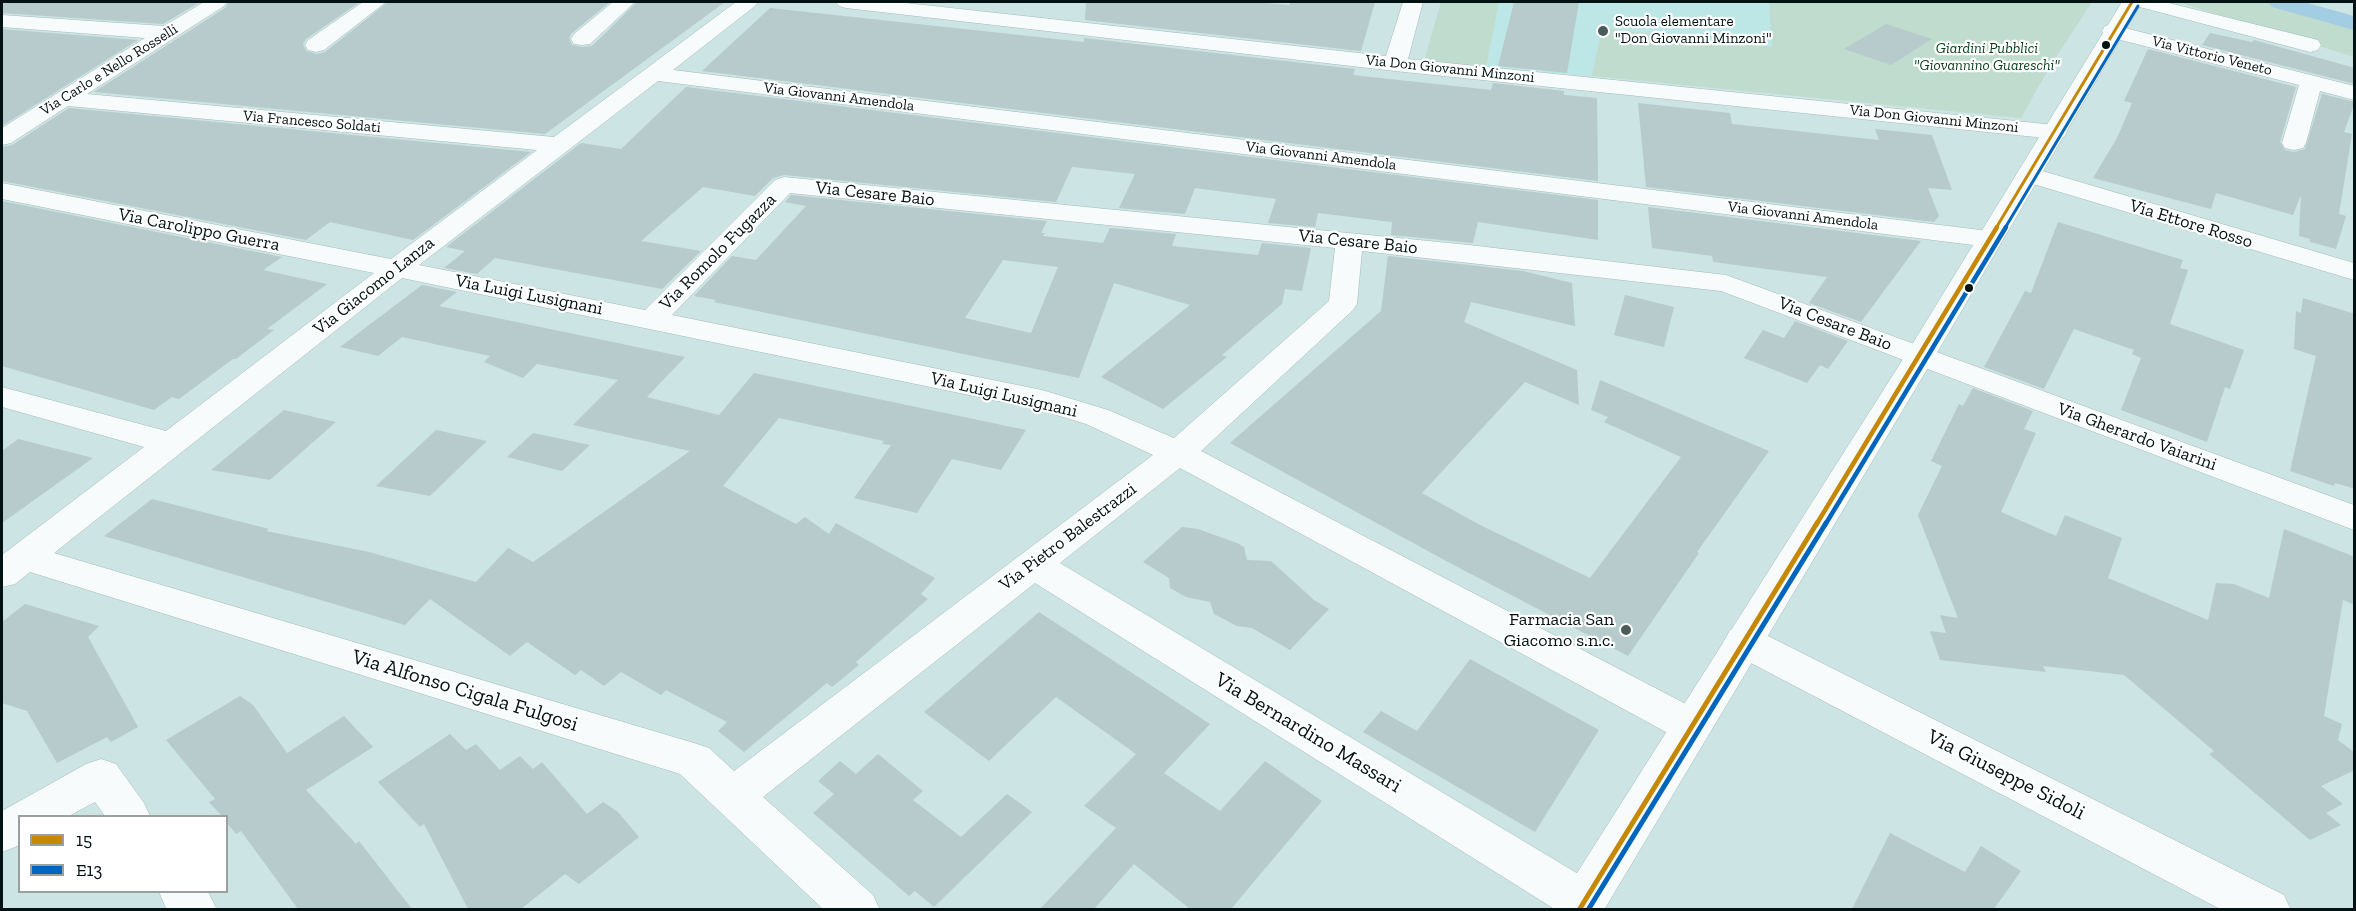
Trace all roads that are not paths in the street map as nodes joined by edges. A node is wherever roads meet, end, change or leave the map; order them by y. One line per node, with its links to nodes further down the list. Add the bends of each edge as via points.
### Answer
1 (217, 2): 11 (street, Via Carlo e Nello Rosselli)
2 (376, 2): 13 (street)
3 (626, 2): 12 (street)
4 (748, 2): 16 (street, Via Giacomo Lanza)
5 (846, 2): 15 (street, Via Don Giovanni Minzoni)
6 (1413, 2): 15 (street)
7 (2132, 2): 10 (street)
8 (2143, 2): 14 (street)
9 (2, 21): 11 (street)
10 (2113, 31): 17 (street, Via Vittorio Veneto); 20 (street)
11 (168, 33): 19 (street, Via Carlo e Nello Rosselli)
12 (582, 39)
13 (316, 45)
14 (2310, 45)
15 (1395, 64): 20 (street, Via Don Giovanni Minzoni)
16 (652, 74): 23 (street, Via Giacomo Lanza); 27 (street, Via Giovanni Amendola)
17 (2311, 81): 18 (street, Via Vittorio Veneto); 22 (street)
18 (2355, 93)
19 (64, 99): 21 (street, Via Carlo e Nello Rosselli); 23 (street, Via Francesco Soldati)
20 (2055, 132): 24 (street)
21 (2, 138)
22 (2294, 143)
23 (559, 145): 29 (street, Via Giacomo Lanza)
24 (2029, 175): 27 (street); 30 (street, Via Ettore Rosso)
25 (784, 185): 28 (street, Via Cesare Baio); 31 (street, Via Romolo Fugazza)
26 (2, 191): 29 (street, Via Carolippo Guerra)
27 (1989, 239): 32 (street)
28 (1349, 241): 32 (street, Via Cesare Baio, via 1726,284); 35 (street, Via Pietro Balestrazzi, via 1343,304)
29 (396, 269): 31 (street, Via Luigi Lusignani); 34 (street, Via Giacomo Lanza)
30 (2354, 269)
31 (651, 320): 35 (street, Via Luigi Lusignani, via 1042,400 1097,417)
32 (1920, 356): 36 (street, Via Gherardo Vaiarini); 39 (street)
33 (2, 397): 34 (street)
34 (171, 443): 38 (street, Via Giacomo Lanza)
35 (1178, 453): 37 (street, Via Pietro Balestrazzi); 40 (street, Via Luigi Lusignani)
36 (2355, 518)
37 (1032, 564): 41 (street, Via Pietro Balestrazzi); 47 (street, Via Bernardino Massari)
38 (13, 565): 41 (street, Via Alfonso Cigala Fulgosi, via 694,761)
39 (1743, 641): 40 (street); 50 (street, Via Giuseppe Sidoli)
40 (1691, 726): 47 (street)
41 (733, 796): 49 (street, Via Alfonso Cigala Fulgosi)
42 (33, 815): 43 (street, via 100,777)
43 (128, 815)
44 (18, 824): 45 (street)
45 (2, 833)
46 (182, 893): 48 (street)
47 (1582, 906)
48 (194, 909)
49 (857, 909)
50 (2268, 909)

